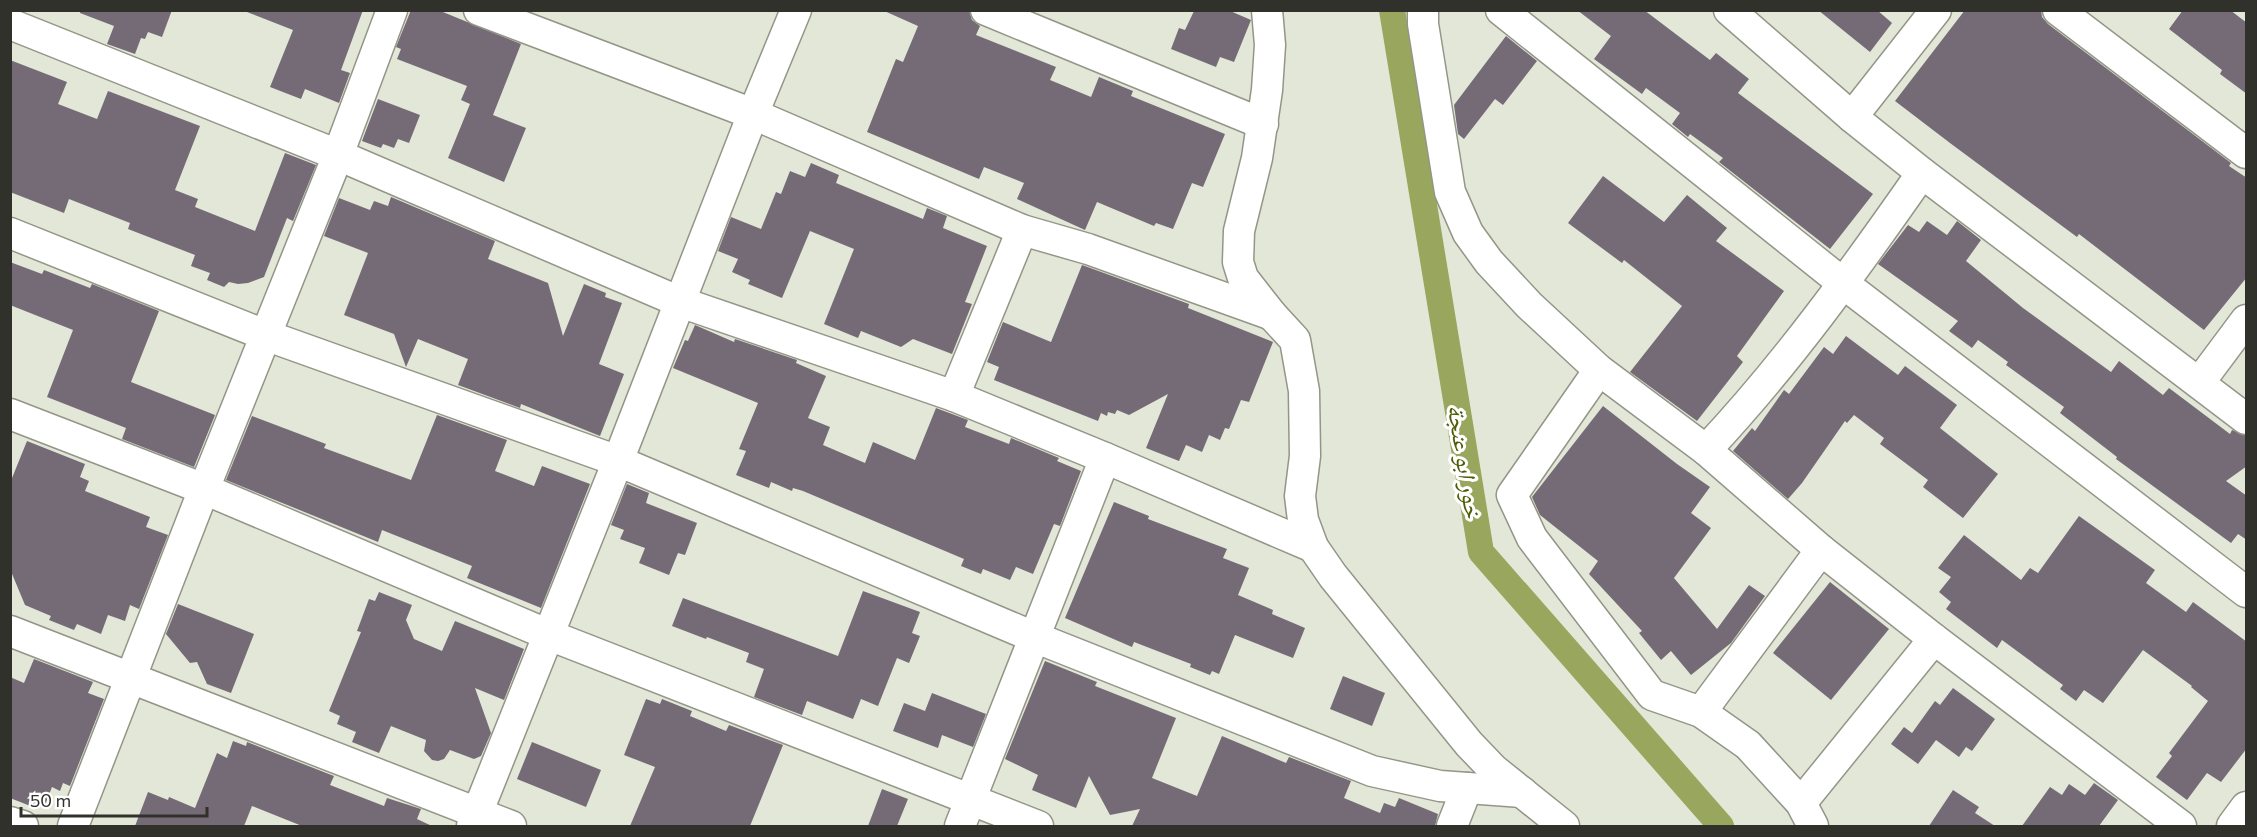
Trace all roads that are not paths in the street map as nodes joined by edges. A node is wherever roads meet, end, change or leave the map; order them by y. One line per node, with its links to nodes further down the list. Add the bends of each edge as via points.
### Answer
1 (392, 10): 16 (street)
2 (479, 10): 12 (street)
3 (796, 10): 12 (street)
4 (986, 10): 14 (street)
5 (1267, 10): 14 (street, via 1269,45)
6 (1423, 10): 25 (street, via 1450,192 1468,233 1529,305)
7 (1501, 10): 20 (street)
8 (1729, 10): 13 (street)
9 (1936, 10): 13 (street)
10 (2058, 10): 15 (street)
11 (10, 24): 16 (street)
12 (753, 114): 18 (street); 21 (street)
13 (1852, 117): 17 (street)
14 (1263, 124): 22 (street, via 1239,231 1238,262 1244,278)
15 (2247, 153)
16 (338, 154): 21 (street); 24 (street)
17 (1923, 173): 20 (street); 26 (street)
18 (1022, 230): 22 (street, via 1088,249); 27 (street)
19 (10, 233): 24 (street)
20 (1844, 284): 30 (street, via 1752,402); 36 (street)
21 (680, 302): 27 (street); 32 (street)
22 (1272, 315): 34 (street, via 1295,340 1304,391 1305,456 1300,496 1303,520)
23 (2247, 320): 26 (street)
24 (265, 335): 32 (street); 33 (street)
25 (1599, 370): 30 (street); 42 (street, via 1512,495 1532,538 1652,695)
26 (2199, 383): 29 (street)
27 (954, 396): 31 (street)
28 (10, 414): 33 (street)
29 (2247, 419)
30 (1706, 450): 35 (street)
31 (1105, 458): 34 (street); 39 (street)
32 (618, 461): 38 (street); 39 (street)
33 (204, 489): 38 (street); 41 (street)
34 (1313, 547): 44 (street, via 1469,744)
35 (1821, 550): 40 (street); 42 (street)
36 (2247, 592)
37 (10, 630): 41 (street)
38 (549, 635): 46 (street); 48 (street)
39 (1034, 637): 43 (street, via 1372,771); 46 (street)
40 (1934, 639): 47 (street); 56 (street)
41 (131, 678): 48 (street); 51 (street)
42 (1701, 712): 47 (street, via 1748,745)
43 (1467, 788): 44 (street); 54 (street)
44 (1522, 792): 55 (street)
45 (2247, 807): 57 (street)
46 (965, 813): 53 (street)
47 (1807, 815)
48 (474, 820): 52 (street)
49 (10, 822): 50 (street)
50 (23, 826)
51 (73, 826)
52 (511, 826)
53 (1038, 826)
54 (1452, 826)
55 (1564, 826)
56 (2181, 826)
57 (2232, 826)

